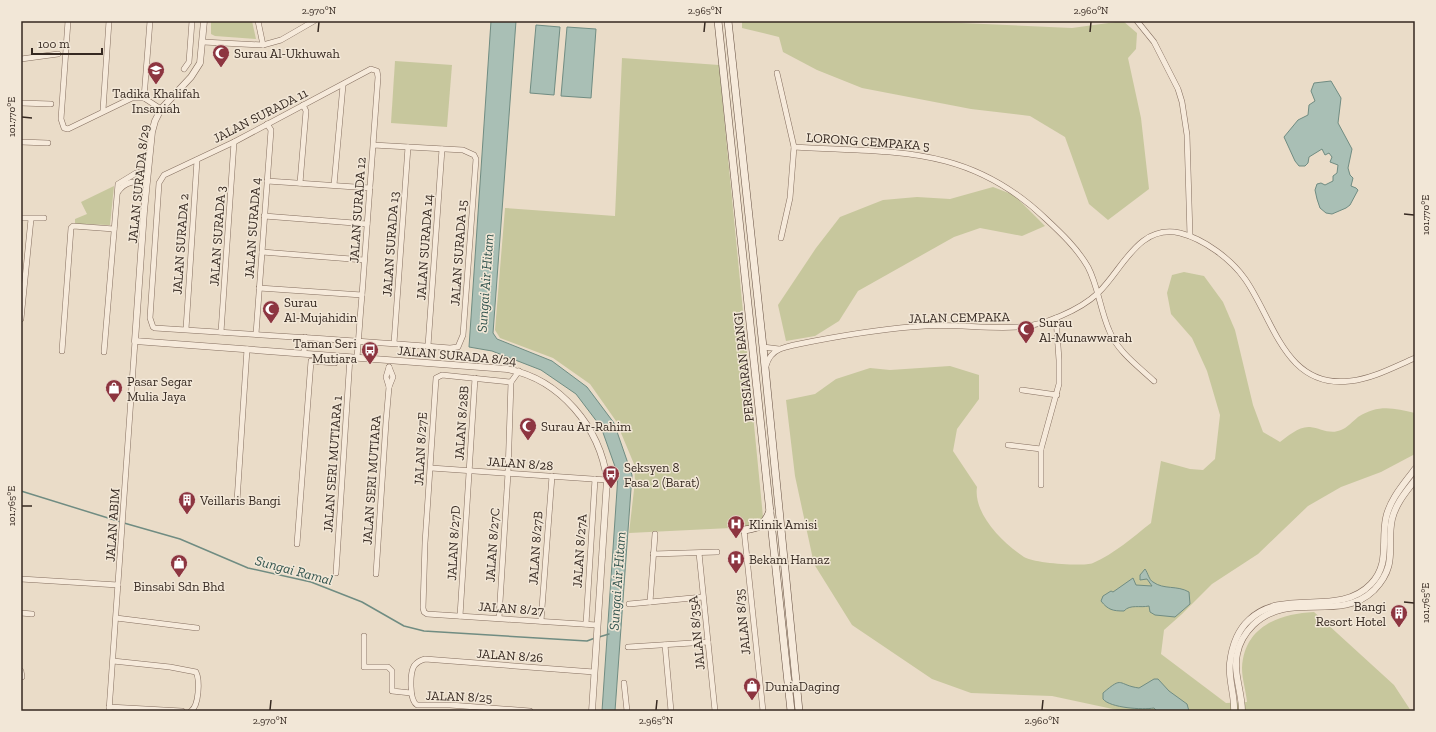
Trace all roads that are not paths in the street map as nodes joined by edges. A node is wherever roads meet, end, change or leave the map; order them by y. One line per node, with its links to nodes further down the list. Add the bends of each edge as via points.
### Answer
1 (68, 21): 25 (street, via 62,124 68,129)
2 (109, 21): 25 (street)
3 (150, 21): 20 (street)
4 (192, 21): 16 (street, via 189,62)
5 (204, 21): 12 (street, JALAN SURADA 8/29)
6 (258, 21): 13 (street)
7 (314, 21): 11 (street)
8 (718, 21): 95 (main road, PERSIARAN BANGI)
9 (728, 21): 65 (main road, PERSIARAN BANGI)
10 (1137, 21): 48 (street, via 1154,42 1182,102 1187,135)
11 (303, 23): 13 (street, via 281,40)
12 (203, 42): 13 (street); 24 (street, JALAN SURADA 8/29, via 200,63 196,71)
13 (263, 45)
14 (58, 54): 15 (street)
15 (21, 59)
16 (184, 69)
17 (371, 69): 19 (street, JALAN SURADA 11); 30 (street, JALAN SURADA 12, via 378,74)
18 (777, 73): 32 (street, LORONG CEMPAKA 5)
19 (342, 85): 23 (street, JALAN SURADA 11); 39 (street)
20 (144, 98): 24 (street); 25 (street, via 132,98)
21 (21, 103): 22 (street)
22 (51, 104)
23 (303, 105): 26 (street, JALAN SURADA 11); 38 (street, via 306,112)
24 (161, 109): 35 (street, JALAN SURADA 8/29, via 152,132)
25 (103, 110)
26 (267, 124): 28 (street, JALAN SURADA 11); 36 (street, JALAN SURADA 4, via 271,130)
27 (21, 142): 29 (street)
28 (234, 142): 34 (street, JALAN SURADA 11); 58 (street, JALAN SURADA 3)
29 (48, 143)
30 (373, 145): 31 (street); 40 (street, JALAN SURADA 12)
31 (408, 147): 33 (street); 63 (street, JALAN SURADA 13)
32 (794, 147): 49 (street, LORONG CEMPAKA 5, via 790,198); 53 (street, LORONG CEMPAKA 5, via 930,156 983,174 1016,192 1062,234 1082,257)
33 (442, 149): 64 (street, JALAN SURADA 14); 64 (street, JALAN SURADA 15, via 468,150 476,159 463,335 458,347)
34 (197, 160): 57 (street, JALAN SURADA 2); 57 (street, JALAN SURADA 11, via 164,175 160,180 150,318 151,325 155,328)
35 (148, 170): 37 (street, JALAN SURADA 8/29); 41 (street, via 118,184)
36 (267, 181): 38 (street); 42 (street, JALAN SURADA 4)
37 (147, 182): 41 (street, via 128,183); 61 (street, JALAN SURADA 8/29)
38 (300, 183): 39 (street)
39 (334, 185): 40 (street)
40 (370, 188): 46 (street, JALAN SURADA 12)
41 (116, 194): 47 (street)
42 (264, 216): 46 (street); 50 (street, JALAN SURADA 4)
43 (21, 218): 45 (street)
44 (44, 218): 45 (street)
45 (31, 219): 56 (street)
46 (367, 224): 51 (street, JALAN SURADA 12)
47 (114, 229): 68 (street, via 73,226 70,231); 69 (street)
48 (1190, 236): 53 (street, JALAN CEMPAKA, via 1167,231 1146,237 1137,244); 74 (street, JALAN CEMPAKA, via 1237,268 1253,291 1287,355 1299,368 1312,376 1336,382 1358,380)
49 (781, 238)
50 (262, 252): 51 (street); 52 (street, JALAN SURADA 4)
51 (364, 260): 54 (street, JALAN SURADA 12)
52 (259, 288): 54 (street); 59 (street, JALAN SURADA 4)
53 (1098, 293): 55 (street, JALAN CEMPAKA); 79 (street, LORONG CEMPAKA 5, via 1105,320 1114,340)
54 (362, 296): 62 (street, JALAN SURADA 12)
55 (1056, 318): 67 (street, JALAN CEMPAKA, via 1019,327 925,326 853,333); 82 (street, via 1059,366)
56 (21, 319)
57 (186, 329): 58 (street)
58 (221, 332): 59 (street)
59 (256, 334): 60 (street)
60 (305, 337): 62 (street); 70 (street)
61 (135, 341): 66 (street, JALAN SURADA 8/24); 105 (street, JALAN ABIM)
62 (358, 341): 63 (street); 73 (street, JALAN SURADA 12)
63 (394, 343): 64 (street)
64 (428, 346)
65 (763, 347): 67 (street, JALAN CEMPAKA); 77 (main road, PERSIARAN BANGI)
66 (247, 349): 70 (street, JALAN SURADA 8/24); 94 (street)
67 (780, 349): 77 (street, via 768,359)
68 (62, 351)
69 (104, 352)
70 (304, 353): 71 (street, JALAN SURADA 8/24)
71 (336, 356): 72 (street, JALAN SURADA 8/24); 98 (street, via 335,363 311,361)
72 (350, 357): 73 (street, JALAN SURADA 8/24); 102 (street, JALAN SERI MUTIARA 1)
73 (357, 357): 75 (street, JALAN SURADA 8/24)
74 (1415, 358)
75 (389, 360): 76 (street, JALAN SURADA 8/24); 103 (street, JALAN SERI MUTIARA)
76 (519, 371): 80 (street); 91 (street, JALAN SURADA 8/24, via 556,391 574,407 598,446)
77 (765, 371): 140 (main road, PERSIARAN BANGI)
78 (474, 378): 80 (street, JALAN 8/27E); 85 (street, JALAN 8/27E, via 442,375 436,378); 87 (street, JALAN 8/28B)
79 (1154, 381)
80 (511, 382): 88 (street, JALAN 8/27C)
81 (1022, 390): 82 (street)
82 (1057, 395): 84 (street)
83 (1008, 445): 84 (street)
84 (1041, 449): 93 (street)
85 (431, 468): 87 (street, JALAN 8/28); 109 (street, JALAN 8/27E, via 422,602)
86 (1415, 469): 141 (street, via 1390,505 1385,525 1386,547 1383,563 1370,585 1357,594 1340,600 1288,602 1271,606 1244,625 1235,640 1230,664)
87 (468, 471): 88 (street, JALAN 8/28); 112 (street, JALAN 8/27D)
88 (508, 473): 89 (street, JALAN 8/28); 114 (street, JALAN 8/27C)
89 (552, 476): 90 (street, JALAN 8/28); 115 (street, JALAN 8/27B)
90 (595, 479): 91 (street, JALAN 8/28); 116 (street, JALAN 8/27A)
91 (607, 480): 117 (street, JALAN SURADA 8/24)
92 (1415, 480): 142 (street, via 1394,511 1391,523 1390,562 1380,582 1370,593 1342,606 1278,609 1264,616 1245,634 1239,646 1236,662)
93 (1041, 484)
94 (237, 501)
95 (770, 511): 96 (main road, via 762,526); 131 (main road, PERSIARAN BANGI)
96 (744, 530): 139 (street, JALAN 8/35)
97 (654, 534): 101 (street)
98 (297, 544)
99 (717, 552): 100 (street)
100 (699, 553): 101 (street); 106 (street, JALAN 8/35A)
101 (653, 554): 107 (street)
102 (336, 573)
103 (376, 574)
104 (21, 579): 105 (street)
105 (118, 585): 113 (street, JALAN ABIM)
106 (703, 597): 107 (street); 120 (street, JALAN 8/35A)
107 (650, 602): 108 (street)
108 (630, 604)
109 (424, 612): 112 (street, JALAN 8/27)
110 (21, 613): 111 (street)
111 (32, 614)
112 (460, 616): 114 (street, JALAN 8/27)
113 (116, 618): 118 (street); 124 (street, JALAN ABIM)
114 (498, 618): 115 (street, JALAN 8/27)
115 (541, 621): 116 (street, JALAN 8/27)
116 (586, 624): 117 (street, JALAN 8/27)
117 (597, 627): 126 (street, JALAN SURADA 8/24)
118 (197, 628)
119 (364, 636): 129 (street, via 364,667 388,667 392,672 392,691)
120 (708, 642): 121 (street); 138 (street, JALAN 8/35A)
121 (665, 644): 122 (street); 137 (street)
122 (628, 647)
123 (425, 659): 126 (street, JALAN 8/26); 129 (street, JALAN 8/25, via 413,668)
124 (113, 661): 130 (street, JALAN ABIM); 133 (street, via 196,672 196,706)
125 (21, 671): 127 (street)
126 (594, 672): 135 (street, JALAN SURADA 8/24)
127 (22, 677)
128 (624, 683): 136 (street)
129 (411, 693): 134 (street, JALAN 8/25, via 414,704 420,706 450,705)
130 (109, 709): 132 (street)
131 (790, 709)
132 (182, 711)
133 (191, 711)
134 (530, 711)
135 (592, 711)
136 (627, 711)
137 (671, 711)
138 (715, 711)
139 (762, 711)
140 (799, 711)
141 (1234, 711)
142 (1242, 711)

